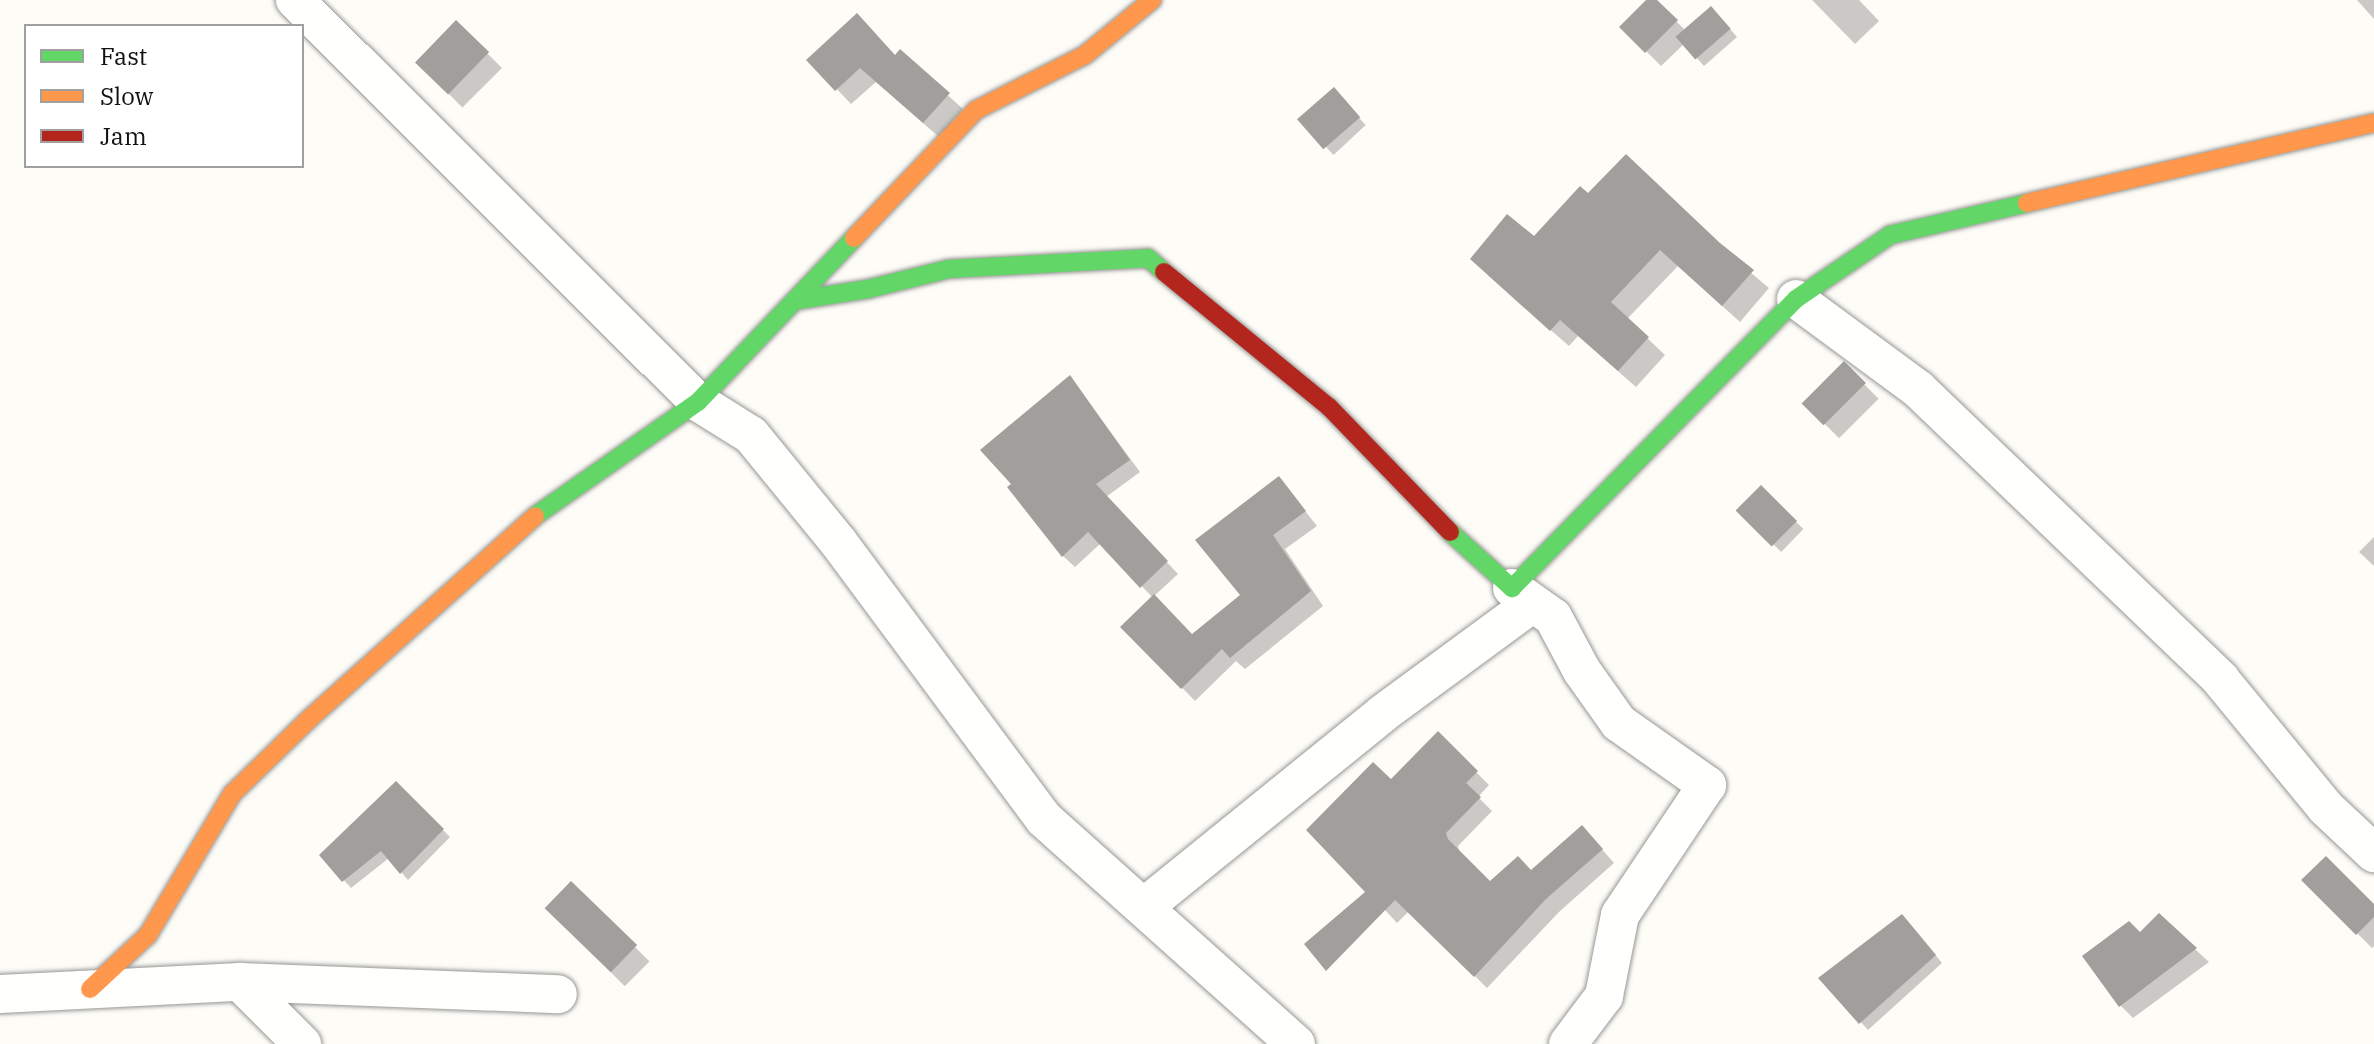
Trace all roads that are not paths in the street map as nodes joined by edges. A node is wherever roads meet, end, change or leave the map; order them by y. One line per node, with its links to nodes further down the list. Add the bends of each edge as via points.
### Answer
1 (295, 0): 6 (street)
2 (1152, 0): 5 (street, via 1085,55 976,110)
3 (2374, 123): 4 (street, via 1890,235)
4 (1796, 299): 7 (street); 8 (street, via 1918,389 2220,679 2326,808)
5 (798, 300): 6 (street); 7 (street, via 948,269 1148,258 1329,407 1421,505)
6 (698, 402): 9 (street, via 751,435 839,543 1044,819); 11 (street, via 529,520 308,720 232,794 148,935)
7 (1523, 596): 9 (street); 16 (street, via 1553,617 1619,723 1707,785 1620,915 1604,996)
8 (2374, 853)
9 (1144, 907): 15 (street)
10 (240, 982): 11 (street); 13 (street); 14 (street)
11 (90, 989): 12 (street)
12 (0, 994)
13 (558, 994)
14 (302, 1044)
15 (1296, 1044)
16 (1568, 1044)

